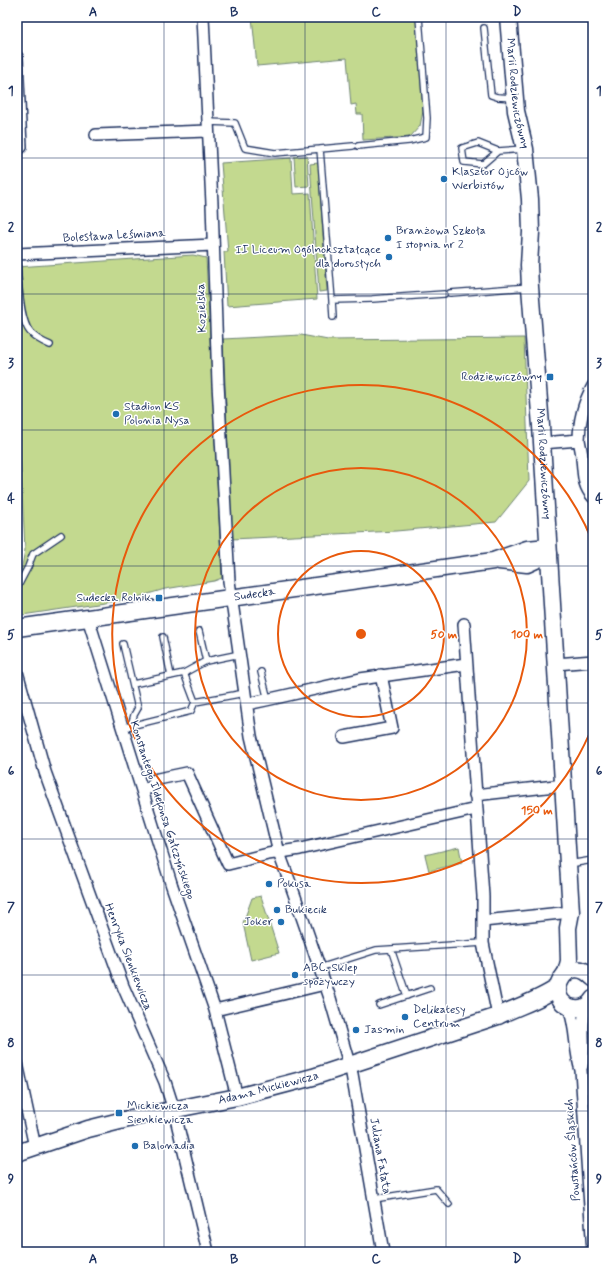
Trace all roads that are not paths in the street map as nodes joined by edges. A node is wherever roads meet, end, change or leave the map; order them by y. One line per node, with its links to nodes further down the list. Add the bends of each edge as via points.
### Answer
1 (203, 17): 7 (street, Kozielska)
2 (419, 17): 10 (lane, via 427,118 426,137 409,141)
3 (508, 17): 6 (street, Marii Rodziewiczówny)
4 (484, 28): 6 (lane, via 491,95)
5 (17, 57): 9 (street, via 21,147)
6 (514, 98): 11 (street, Marii Rodziewiczówny)
7 (207, 127): 8 (street); 10 (lane, via 235,123 245,148 275,153); 13 (street, Kozielska)
8 (96, 135)
9 (17, 147)
10 (320, 149): 17 (lane)
11 (524, 149): 12 (lane); 16 (street, Marii Rodziewiczówny, via 530,209)
12 (498, 152): 12 (lane, via 483,164 464,162 462,148 478,144)
13 (213, 245): 14 (street, Bolesława Leśmiana); 30 (street, Kozielska, via 218,384)
14 (17, 254)
15 (17, 259): 19 (lane, via 23,318 29,332)
16 (530, 287): 17 (lane); 22 (street, Marii Rodziewiczówny)
17 (332, 300): 18 (lane)
18 (332, 317)
19 (50, 345)
20 (593, 386): 21 (street, via 586,399 580,422)
21 (580, 440): 22 (street); 23 (street, via 584,482)
22 (542, 443): 25 (street, Marii Rodziewiczówny)
23 (593, 497)
24 (61, 535): 28 (lane, via 32,554)
25 (548, 550): 26 (street, Sudecka, via 527,549); 27 (street); 29 (street, Marii Rodziewiczówny)
26 (493, 561): 27 (street, Sudecka); 30 (street, Sudecka)
27 (527, 564): 29 (street, via 542,575)
28 (17, 588)
29 (551, 591): 41 (street, Marii Rodziewiczówny)
30 (231, 597): 31 (street, Sudecka); 37 (street)
31 (88, 618): 33 (street, Sudecka); 51 (street, Konstantego Ildefonsa Gałczyńskiego)
32 (464, 624): 40 (street)
33 (17, 628)
34 (199, 631): 39 (lane)
35 (163, 637): 46 (lane)
36 (124, 644): 47 (lane)
37 (240, 654): 39 (lane); 48 (street)
38 (593, 660): 41 (street)
39 (206, 661): 44 (lane)
40 (466, 664): 45 (street); 55 (street)
41 (556, 664): 53 (street, Marii Rodziewiczówny)
42 (17, 672): 80 (street, Henryka Sienkiewicza, via 45,772 123,986 165,1082)
43 (261, 672): 49 (lane)
44 (184, 673): 46 (lane); 50 (lane)
45 (381, 675): 49 (street); 52 (street, via 392,728)
46 (171, 676): 47 (lane)
47 (133, 684): 51 (lane, via 138,708)
48 (246, 698): 49 (street); 50 (lane); 57 (street, via 251,736)
49 (266, 700)
50 (194, 702): 51 (lane, via 191,712)
51 (127, 727): 54 (street, Konstantego Ildefonsa Gałczyńskiego)
52 (344, 737)
53 (564, 785): 55 (street); 59 (street, Marii Rodziewiczówny)
54 (142, 790): 57 (street, via 152,787 155,780 187,772 228,864); 74 (street, Konstantego Ildefonsa Gałczyńskiego)
55 (475, 795): 56 (street)
56 (476, 809): 57 (street); 61 (street)
57 (279, 853): 64 (street)
58 (593, 860): 59 (lane)
59 (569, 864): 60 (street, Marii Rodziewiczówny)
60 (571, 912): 61 (street); 65 (street, Marii Rodziewiczówny, via 568,928 569,961); 66 (street, Marii Rodziewiczówny, via 577,926 581,958)
61 (483, 921): 62 (street)
62 (483, 943): 63 (lane); 75 (street)
63 (391, 949): 64 (lane, via 369,951); 70 (lane)
64 (319, 968): 67 (street)
65 (566, 972): 66 (street, via 579,969); 68 (street)
66 (590, 974)
67 (325, 984): 74 (street); 77 (street)
68 (558, 987): 72 (street, via 558,993); 75 (street, Adama Mickiewicza, via 538,1000)
69 (430, 988): 70 (lane)
70 (407, 996): 73 (lane)
71 (590, 1003): 72 (street, Adama Mickiewicza, via 577,1008); 78 (street, Powstańców Śląskich, via 583,1016 584,1056)
72 (566, 1004): 75 (street, Adama Mickiewicza, via 552,1004 518,1014); 78 (street, Powstańców Śląskich, via 571,1013 577,1059)
73 (379, 1005)
74 (215, 1010): 79 (street, Konstantego Ildefonsa Gałczyńskiego)
75 (498, 1016): 77 (street, Adama Mickiewicza)
76 (17, 1063): 81 (street)
77 (350, 1066): 79 (street, Adama Mickiewicza); 84 (street, Juliana Fałata)
78 (581, 1070): 83 (street, Powstańców Śląskich)
79 (237, 1097): 80 (street, Adama Mickiewicza)
80 (174, 1110): 81 (street, Adama Mickiewicza, via 88,1129); 86 (street, Henryka Sienkiewicza)
81 (35, 1146): 82 (street, Adama Mickiewicza)
82 (17, 1153)
83 (590, 1173): 88 (street, Powstańców Śląskich)
84 (374, 1199): 85 (lane, via 436,1188); 87 (street, Juliana Fałata)
85 (449, 1204)
86 (208, 1252)
87 (383, 1252)
88 (593, 1252)

